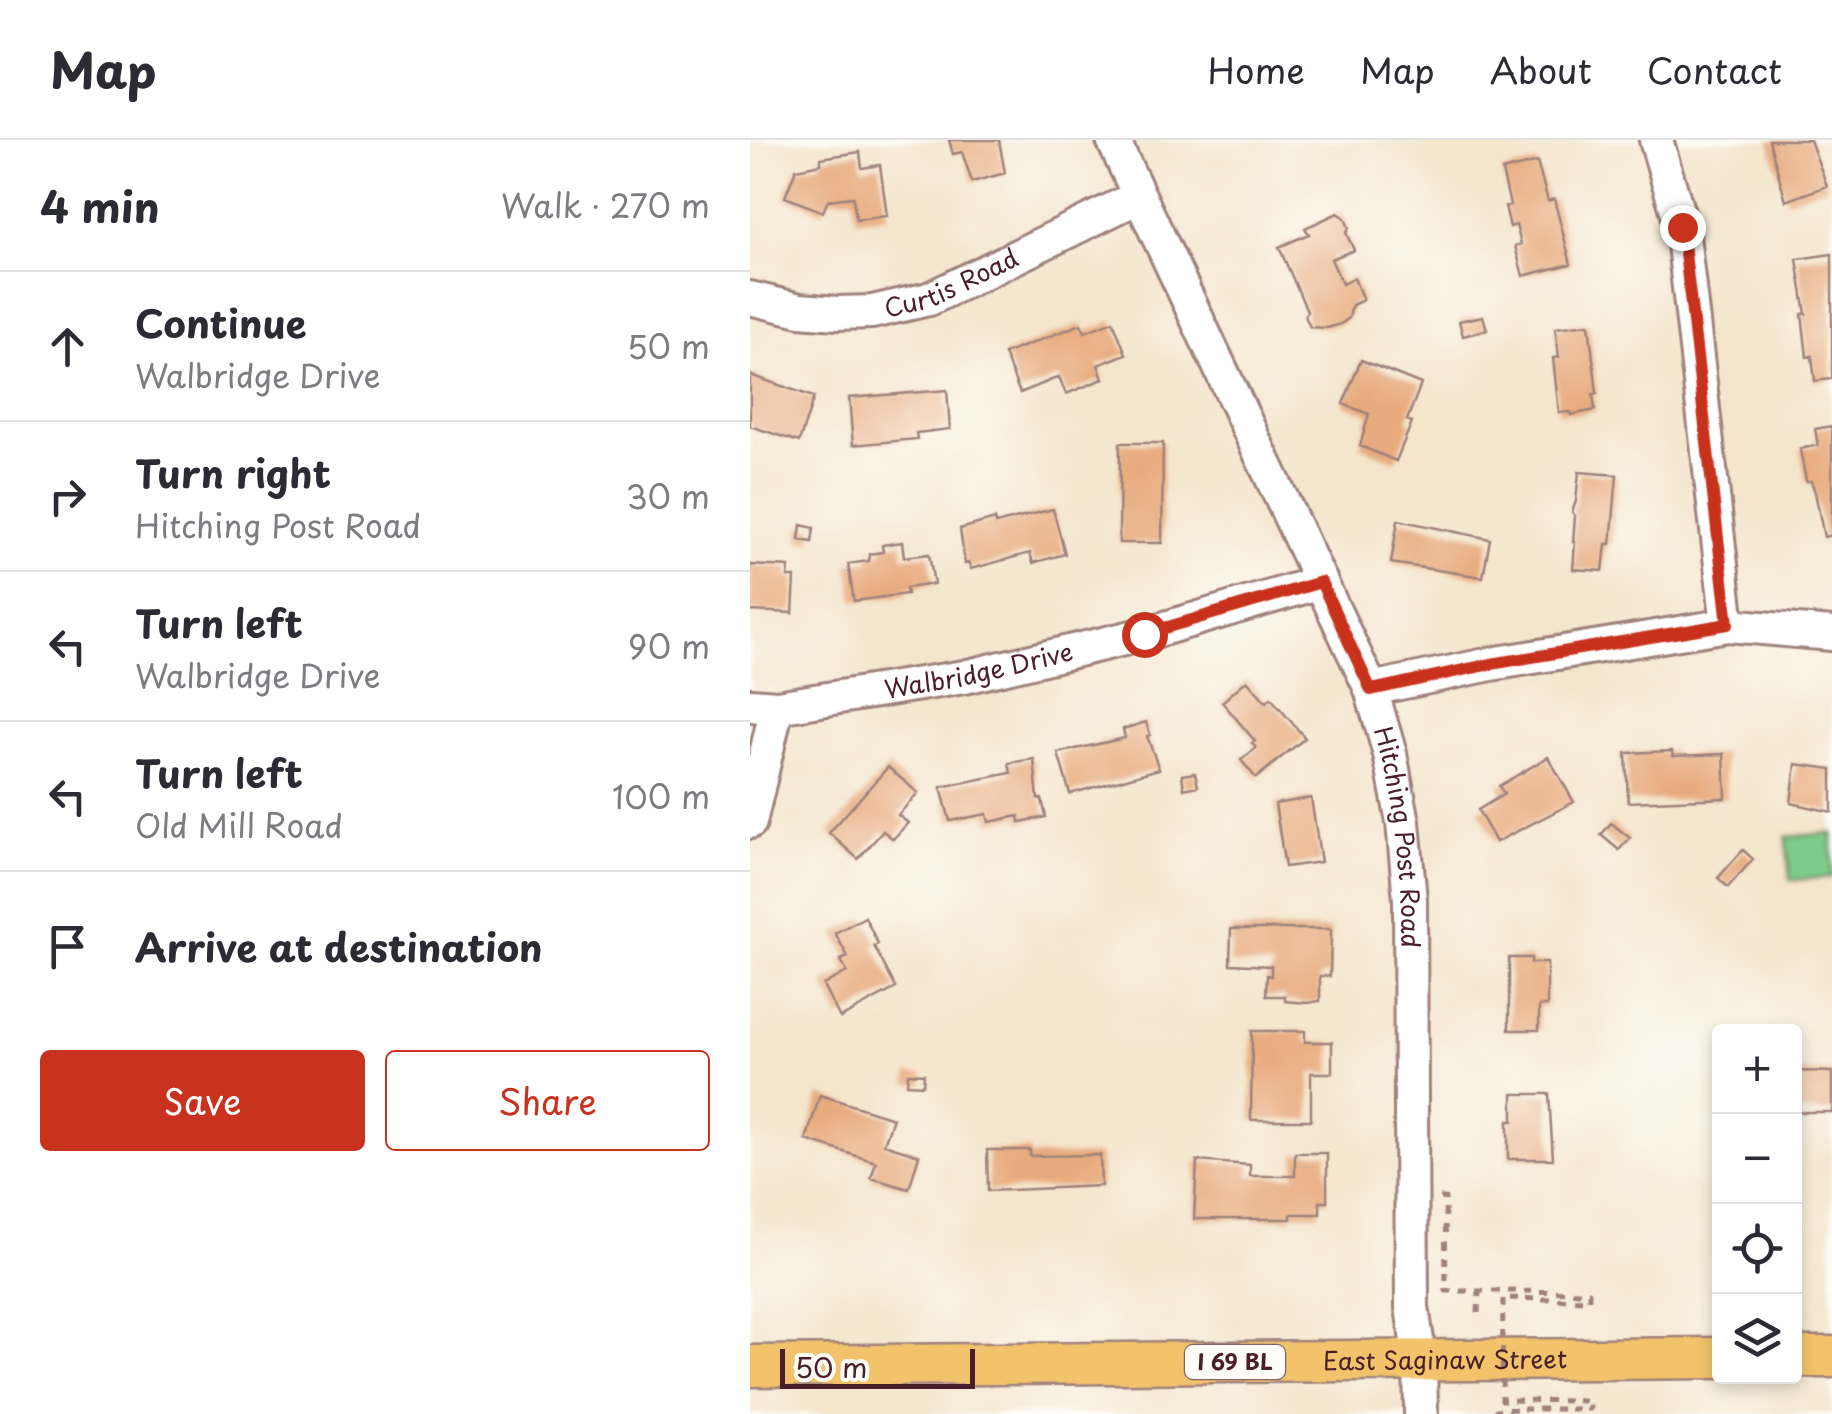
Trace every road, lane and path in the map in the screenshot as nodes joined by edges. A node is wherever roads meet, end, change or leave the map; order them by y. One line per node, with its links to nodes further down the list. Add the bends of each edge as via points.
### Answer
1 (1113, 140): 3 (street, Hitching Post Road)
2 (1656, 140): 6 (street, via 1682,227)
3 (1138, 197): 4 (street, Curtis Road, via 930,299 837,313); 5 (street, Hitching Post Road)
4 (750, 298)
5 (1321, 582): 8 (street, Hitching Post Road); 9 (street, Walbridge Drive, via 1000,668 872,694)
6 (1728, 624): 7 (street); 8 (street)
7 (1832, 634)
8 (1371, 690): 11 (street, Hitching Post Road, via 1403,822 1410,900)
9 (764, 706): 10 (street)
10 (750, 822)
11 (1412, 1199): 12 (path, via 1445,1198 1446,1291); 17 (street, Hitching Post Road, via 1412,1306)
12 (1479, 1291): 13 (path); 20 (path, bridge, via 1589,1292 1590,1300 1503,1298 1502,1400 1590,1401 1590,1409)
13 (1478, 1314)
14 (1802, 1357): 15 (main road)
15 (1832, 1357)
16 (1712, 1358): 17 (main road, East Saginaw Street / I 69 BL)
17 (1420, 1360): 18 (main road, East Saginaw Street / I 69 BL); 19 (street, Hitching Post Road)
18 (750, 1366)
19 (1421, 1414)
20 (1496, 1414)

